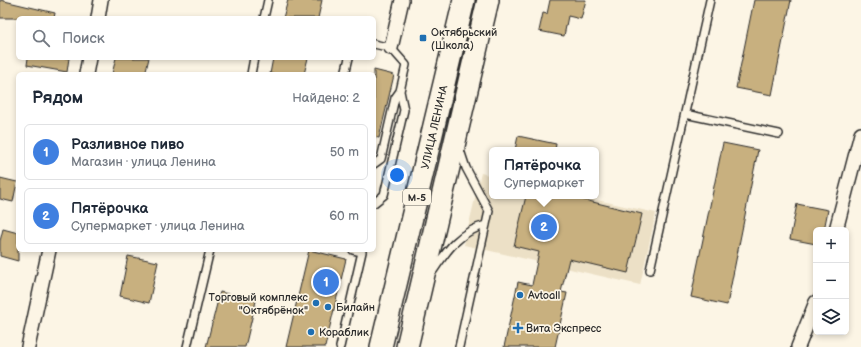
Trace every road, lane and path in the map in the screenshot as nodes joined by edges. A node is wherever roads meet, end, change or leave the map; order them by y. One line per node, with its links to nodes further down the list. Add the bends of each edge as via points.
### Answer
1 (101, 0): 7 (street)
2 (268, 0): 8 (lane)
3 (402, 0): 10 (street)
4 (464, 0): 35 (main road, УЛИЦА ЛЕНИНА / М-5)
5 (488, 0): 19 (main road, М-5)
6 (710, 0): 18 (lane)
7 (98, 16)
8 (264, 16)
9 (376, 44): 10 (lane)
10 (391, 48): 17 (lane, via 406,66)
11 (89, 60): 14 (street)
12 (254, 60): 15 (lane)
13 (348, 60): 16 (lane)
14 (86, 72)
15 (251, 72)
16 (346, 72)
17 (400, 91): 22 (lane, via 395,98 381,159); 23 (lane, via 404,110 384,195)
18 (685, 114): 20 (lane); 29 (lane)
19 (458, 133): 24 (lane, via 460,152 466,168 489,211); 30 (main road, М-5)
20 (779, 134)
21 (861, 134): 25 (street)
22 (376, 163)
23 (376, 201)
24 (486, 225): 30 (lane, via 476,227 460,236 444,253); 37 (lane)
25 (837, 227)
26 (49, 252): 32 (street)
27 (210, 252): 33 (lane)
28 (362, 252): 34 (lane)
29 (650, 270)
30 (422, 288): 36 (main road, М-5)
31 (813, 310): 38 (street)
32 (28, 347)
33 (187, 347)
34 (340, 347)
35 (381, 347)
36 (407, 347)
37 (459, 347)
38 (798, 347)

